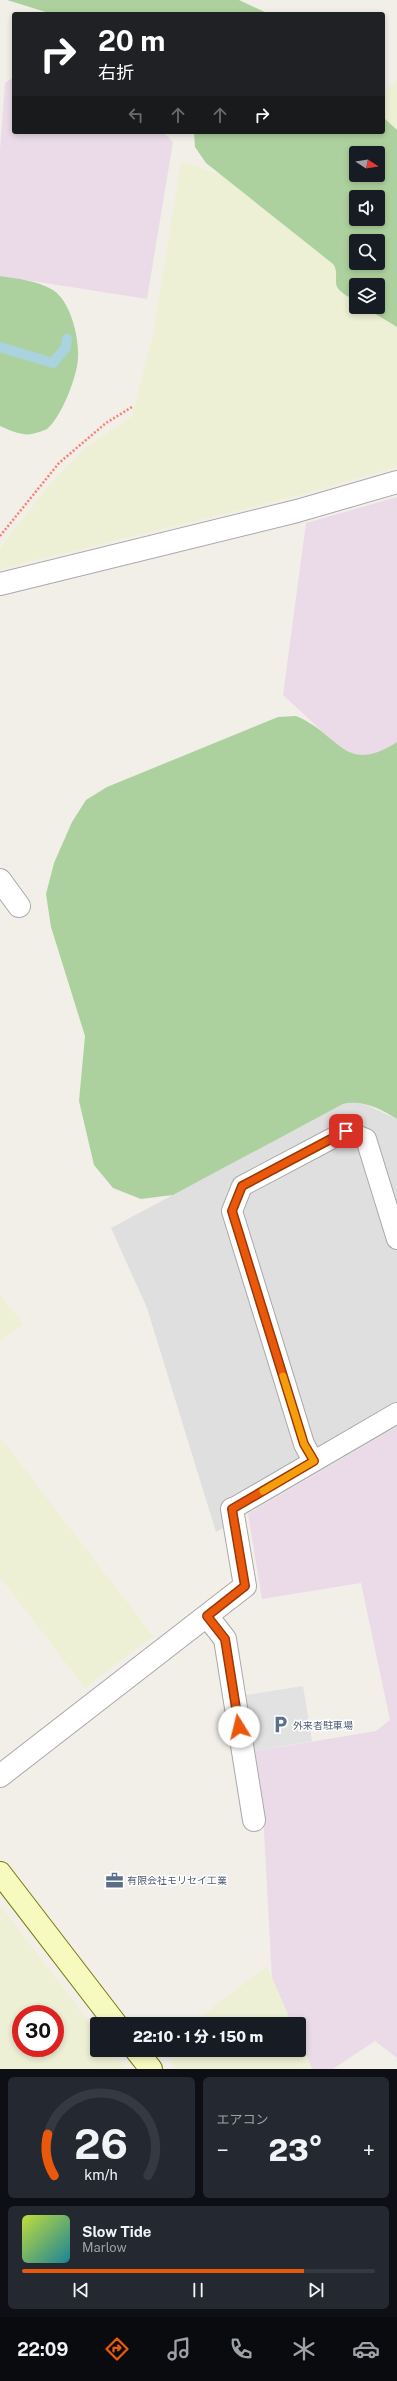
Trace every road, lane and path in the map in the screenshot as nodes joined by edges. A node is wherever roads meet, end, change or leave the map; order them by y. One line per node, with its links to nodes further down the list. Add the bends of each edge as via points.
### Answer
1 (132, 407): 3 (path, via 88,437 59,463)
2 (397, 482): 4 (street, via 297,511)
3 (0, 536)
4 (0, 584)
5 (0, 880): 6 (street)
6 (19, 906)
7 (397, 1239): 9 (lane, via 366,1140 346,1131 242,1186 232,1211 304,1444)
8 (397, 1413): 9 (lane)
9 (314, 1461): 10 (lane)
10 (232, 1509): 11 (street, via 245,1586)
11 (207, 1616): 12 (street); 13 (street, via 225,1639)
12 (0, 1776)
13 (254, 1820)
14 (0, 1872): 15 (street)
15 (111, 2017)
16 (142, 2057): 17 (street)
17 (151, 2069)

